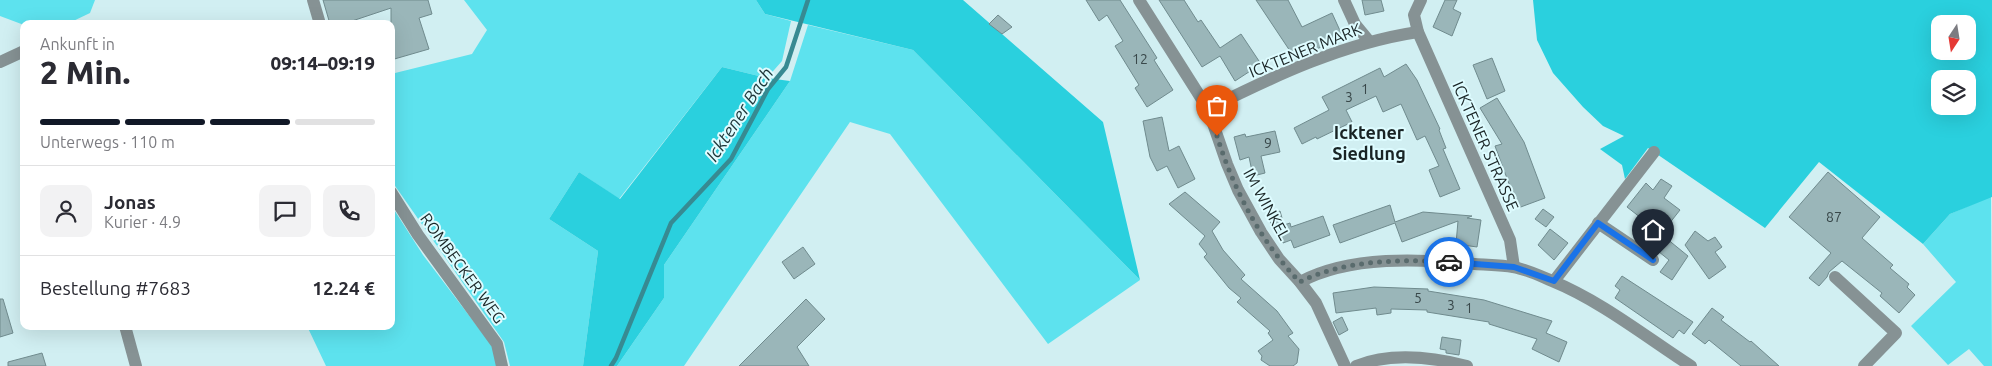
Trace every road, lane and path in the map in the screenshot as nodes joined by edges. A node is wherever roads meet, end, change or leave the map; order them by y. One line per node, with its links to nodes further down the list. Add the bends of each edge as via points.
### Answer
1 (313, 0): 5 (street)
2 (1139, 0): 10 (street, IM WINKEL)
3 (1344, 0): 7 (street, via 1355,24)
4 (1421, 0): 6 (street, ICKTENER STRASSE, via 1414,15)
5 (319, 20)
6 (1418, 32): 7 (street, ICKTENER MARK); 15 (street, ICKTENER STRASSE, via 1510,240)
7 (1369, 41): 10 (street, ICKTENER MARK, via 1306,64)
8 (20, 53): 9 (street)
9 (0, 62)
10 (1208, 109): 18 (street, IM WINKEL, via 1238,190 1276,255)
11 (1654, 152): 13 (street)
12 (395, 198): 21 (street, ROMBECKER WEG, via 498,344)
13 (1598, 223): 14 (street); 17 (street)
14 (1653, 260)
15 (1514, 267): 17 (street); 18 (street, via 1396,261 1330,270)
16 (1835, 278): 26 (street, via 1896,333)
17 (1554, 281): 25 (street, via 1598,305)
18 (1300, 282): 22 (street, IM WINKEL, via 1316,303)
19 (127, 330): 20 (street)
20 (136, 366)
21 (502, 366)
22 (1345, 366)
23 (1356, 366): 24 (street, via 1370,360 1409,358 1443,360)
24 (1467, 366)
25 (1691, 366)
26 (1864, 366)

